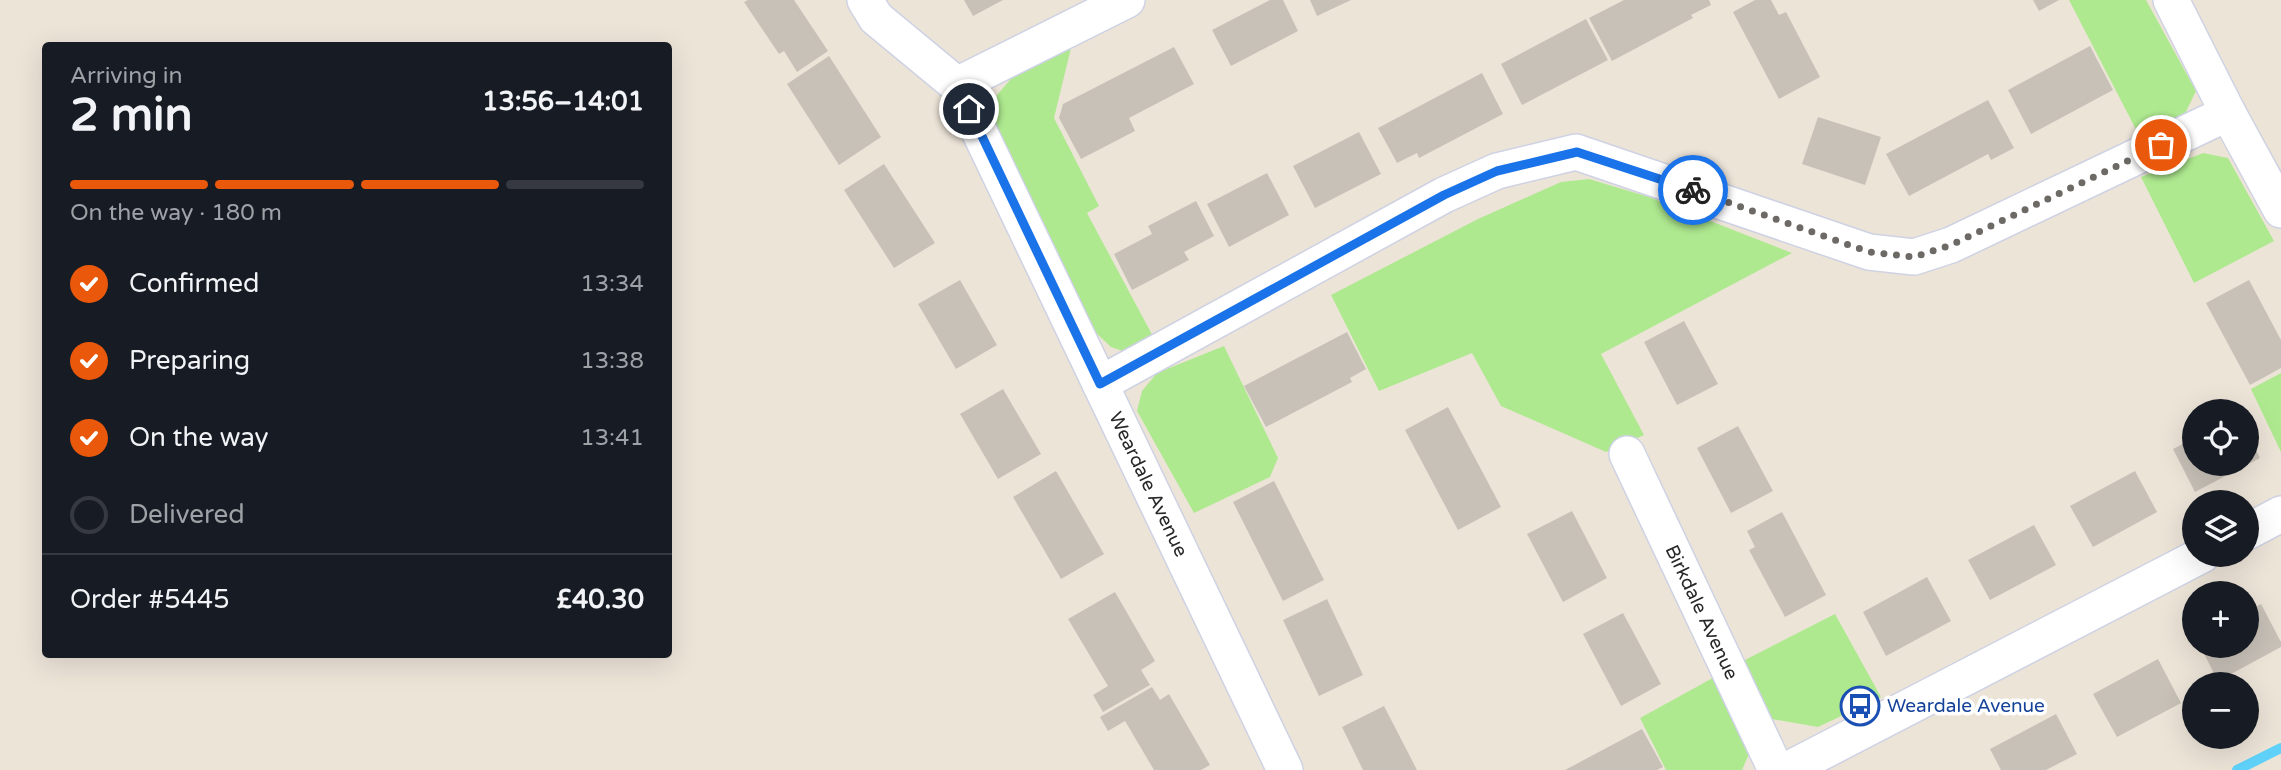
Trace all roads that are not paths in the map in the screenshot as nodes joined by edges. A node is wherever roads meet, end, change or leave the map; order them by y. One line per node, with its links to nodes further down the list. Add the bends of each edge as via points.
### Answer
1 (864, 0): 4 (street, Weardale Avenue, via 876,18)
2 (1127, 0): 4 (street)
3 (2171, 0): 5 (street)
4 (957, 85): 7 (street, Weardale Avenue)
5 (2228, 113): 6 (street); 7 (street, via 1951,245 1914,257 1869,252 1577,152 1497,171 1444,195)
6 (2281, 210)
7 (1100, 384): 12 (street, Weardale Avenue)
8 (1627, 454): 13 (street, Birkdale Avenue)
9 (2281, 514): 10 (street)
10 (2259, 526)
11 (2182, 566): 14 (street)
12 (1285, 770)
13 (1776, 770)
14 (1787, 770)

